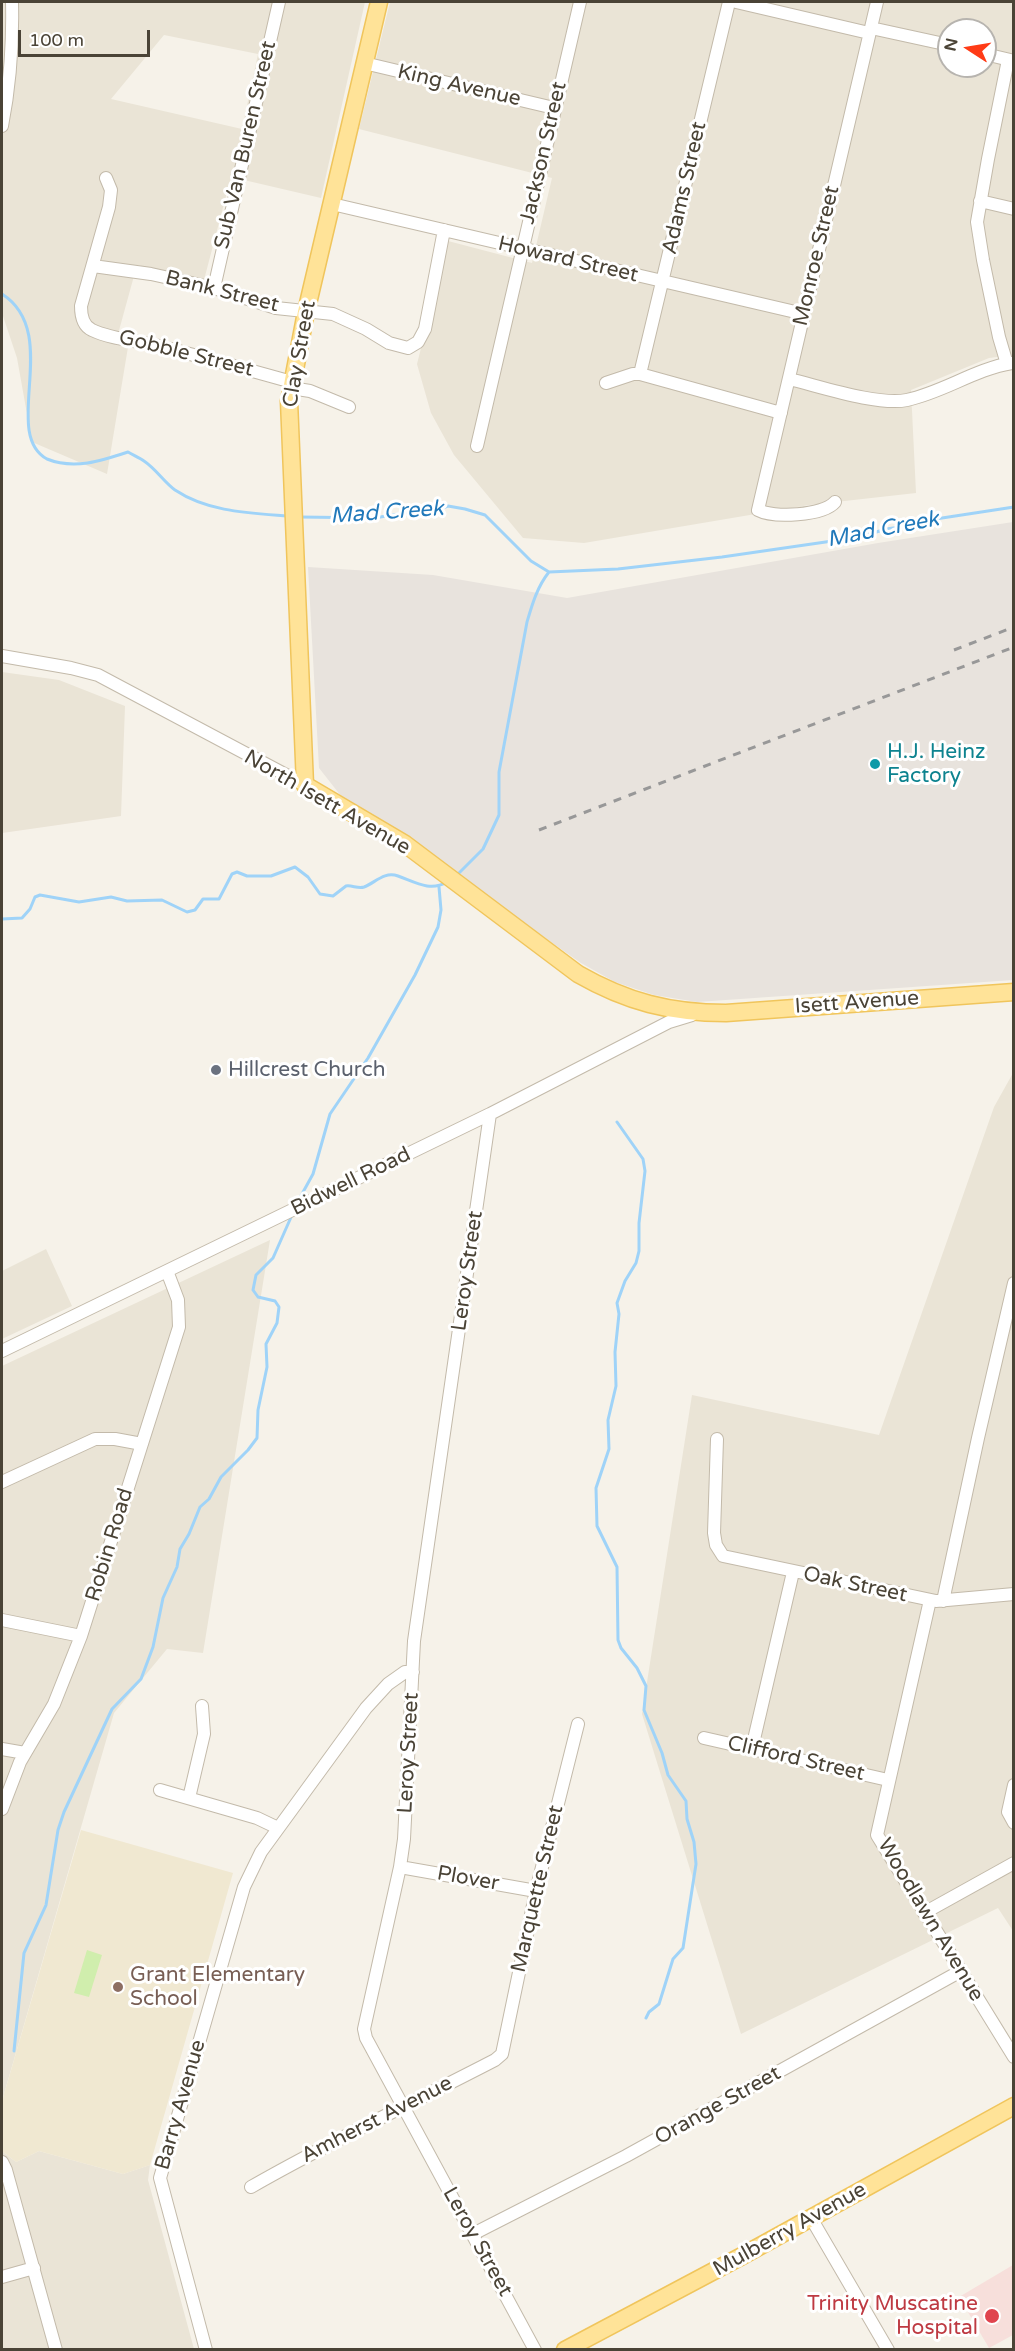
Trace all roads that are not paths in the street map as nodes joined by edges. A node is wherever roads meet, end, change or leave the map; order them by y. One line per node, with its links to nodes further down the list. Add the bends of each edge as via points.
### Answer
1 (12, 2): 13 (street, via 12,47)
2 (279, 2): 22 (street, Sub Van Buren Street)
3 (379, 2): 11 (main road, Clay Street)
4 (580, 2): 12 (street, Jackson Street)
5 (729, 2): 21 (street, Adams Street)
6 (736, 2): 8 (street)
7 (877, 2): 8 (street, Monroe Street)
8 (870, 30): 9 (street); 24 (street, Monroe Street)
9 (937, 43)
10 (1011, 60): 15 (street)
11 (364, 63): 12 (street, King Avenue); 16 (main road, Clay Street)
12 (555, 108): 19 (street, Jackson Street)
13 (2, 126)
14 (106, 178): 20 (street, via 111,196)
15 (980, 201): 17 (street); 25 (street, via 979,240 999,337)
16 (332, 204): 18 (street, Howard Street); 23 (main road, Clay Street)
17 (1014, 209)
18 (444, 230): 19 (street, Howard Street); 23 (street, Bank Street, via 425,329 415,345 403,348 333,314)
19 (522, 249): 21 (street, Howard Street); 32 (street, Jackson Street)
20 (93, 266): 22 (street, Bank Street); 29 (street, Gobble Street, via 81,306 91,330 230,364)
21 (662, 282): 24 (street, Howard Street); 26 (street, Adams Street)
22 (214, 288): 23 (street, Bank Street, via 276,308)
23 (306, 312): 29 (main road, Clay Street)
24 (804, 314): 27 (street, Monroe Street)
25 (1010, 363): 27 (street, via 897,401)
26 (640, 374): 28 (street); 31 (street)
27 (789, 379): 31 (street, Monroe Street)
28 (606, 383)
29 (291, 385): 30 (street, Gobble Street); 35 (main road, Clay Street, via 288,419)
30 (350, 406)
31 (781, 413): 33 (street, Monroe Street, via 758,510 783,515 825,509)
32 (477, 446)
33 (834, 502)
34 (2, 656): 35 (street, North Isett Avenue, via 98,675)
35 (305, 785): 37 (main road, North Isett Avenue, via 405,844 583,977 630,999)
36 (1014, 992): 37 (main road, Isett Avenue)
37 (699, 1013): 38 (street, Bidwell Road, via 669,1022)
38 (490, 1114): 39 (street, Bidwell Road); 51 (street, Leroy Street)
39 (167, 1271): 41 (street, Bidwell Road); 43 (street, Robin Road, via 178,1300 179,1328)
40 (1014, 1283): 48 (street)
41 (2, 1351)
42 (717, 1439): 45 (street, Oak Street, via 716,1545 723,1556)
43 (142, 1444): 44 (street, via 95,1439); 50 (street, Robin Road)
44 (2, 1482)
45 (794, 1572): 47 (street, Oak Street); 55 (street)
46 (1014, 1594): 48 (street, Oak Street)
47 (930, 1600): 48 (street, Oak Street); 58 (street, Woodlawn Avenue)
48 (943, 1600)
49 (2, 1620): 50 (street)
50 (81, 1636): 57 (street, Robin Road, via 54,1704)
51 (413, 1672): 64 (street, Barry Avenue, via 405,1672 378,1694); 66 (street, Leroy Street)
52 (202, 1706): 61 (street, via 204,1734)
53 (578, 1724): 67 (street, Marquette Street)
54 (704, 1738): 55 (street, Clifford Street)
55 (752, 1748): 58 (street, Clifford Street)
56 (2, 1749): 57 (street)
57 (25, 1753): 62 (street, Robin Road)
58 (888, 1780): 68 (street, Woodlawn Avenue, via 877,1835)
59 (1014, 1785): 63 (street, via 1008,1812)
60 (160, 1790): 61 (street)
61 (189, 1798): 64 (street)
62 (2, 1809)
63 (1014, 1823)
64 (278, 1828): 81 (street, Barry Avenue, via 256,1860 244,1887 160,2178)
65 (1014, 1863): 68 (street)
66 (400, 1867): 67 (street, Plover); 73 (street, Leroy Street, via 364,2029)
67 (536, 1891): 70 (street, Marquette Street)
68 (924, 1914): 69 (street, Woodlawn Avenue)
69 (959, 1972): 71 (street, Woodlawn Avenue); 77 (street, Orange Street, via 626,2156)
70 (502, 2054): 73 (street, Amherst Avenue)
71 (1014, 2057)
72 (1014, 2106): 76 (main road, Mulberry Avenue)
73 (403, 2107): 75 (street, Amherst Avenue); 77 (street, Leroy Street)
74 (2, 2162): 78 (street)
75 (251, 2187)
76 (811, 2218): 83 (main road, Mulberry Avenue); 84 (street)
77 (473, 2234): 82 (street, Leroy Street)
78 (34, 2268): 79 (street); 80 (street)
79 (2, 2277)
80 (56, 2349)
81 (206, 2349)
82 (535, 2349)
83 (565, 2349)
84 (888, 2349)

